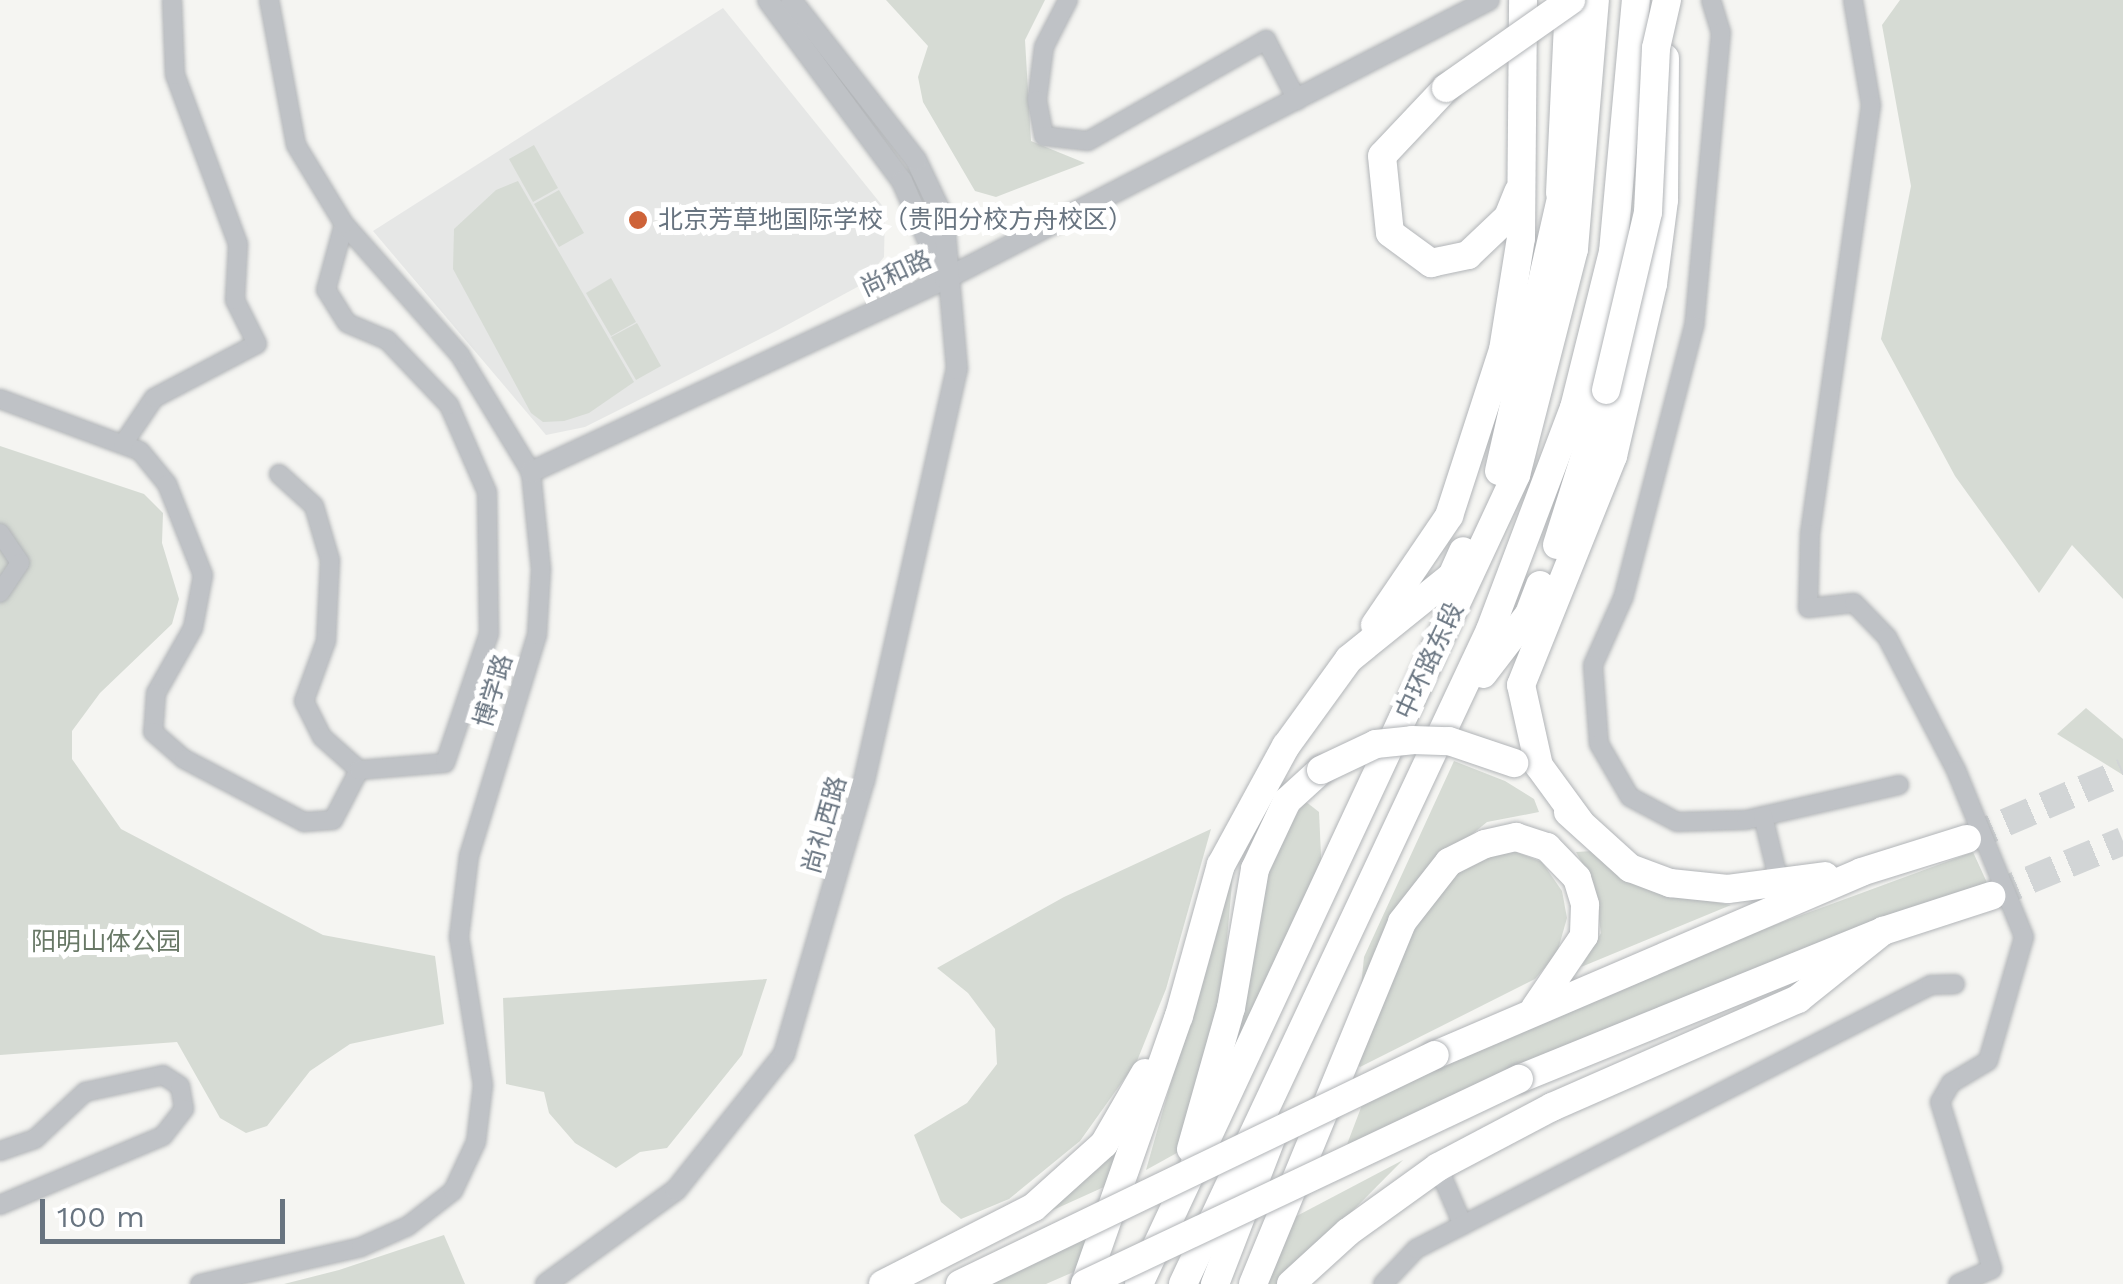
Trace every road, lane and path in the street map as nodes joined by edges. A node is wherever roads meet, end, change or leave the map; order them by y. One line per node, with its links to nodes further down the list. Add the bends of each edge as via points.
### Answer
1 (172, 0): 21 (street, via 175,75 238,244 235,300 257,344 154,398)
2 (270, 0): 18 (street, 博学路, via 296,145)
3 (768, 0): 19 (street, 尚礼西路, via 902,182)
4 (791, 0): 19 (street, 尚礼西路, via 916,160 944,219)
5 (1068, 0): 15 (street, via 1044,47 1037,100 1044,136 1088,141 1266,40)
6 (1489, 0): 15 (street, 尚和路)
7 (1523, 0): 16 (highway)
8 (1570, 0): 16 (highway, bridge, via 1446,88 1382,156 1390,232 1431,263 1468,255 1508,216); 17 (highway)
9 (1594, 0): 14 (highway, 中环路东段)
10 (1636, 0): 27 (highway, 中环路东段, via 1613,252 1574,408)
11 (1664, 0): 27 (highway, bridge, via 1648,212 1606,390 1565,526 1528,614); 31 (highway, via 1668,110 1653,284 1614,456 1521,685 1539,766)
12 (1711, 0): 30 (street, via 1720,32 1694,326 1623,598 1593,665 1599,744 1630,796 1677,822)
13 (1853, 0): 57 (street, via 1870,105 1810,534 1808,608 1854,603 1887,637 1956,770 2024,937 1988,1060 1950,1083 1940,1102 1992,1268)
14 (1594, 48): 17 (highway); 43 (highway, 中环路东段, via 1574,249 1516,475)
15 (1298, 100): 19 (street, 尚和路)
16 (1522, 181): 26 (highway, via 1521,238 1504,350 1478,443 1449,516 1414,576)
17 (1558, 214): 26 (highway, via 1498,477 1452,576)
18 (344, 224): 22 (street, 博学路, via 460,355); 28 (street, via 326,290 347,323 388,340 448,405 487,492 490,634 444,763)
19 (945, 279): 22 (street, 尚和路); 47 (street, 尚礼西路, via 957,369 864,781 784,1054 676,1190)
20 (0, 399): 21 (street)
21 (123, 444): 28 (street, via 140,451 168,484 203,575 193,628 156,693 153,732 184,759 304,822 333,820)
22 (531, 472): 46 (street, 博学路, via 541,569 537,635 469,856 460,937 484,1085 476,1142 453,1191 408,1226 361,1247)
23 (279, 474): 28 (street, via 314,506 330,560 326,641 304,702 322,737)
24 (0, 533): 25 (street, via 20,563)
25 (0, 593)
26 (1349, 659): 40 (highway, via 1286,746 1221,865)
27 (1452, 716): 37 (highway, 中环路东段)
28 (359, 770)
29 (1899, 785): 30 (street)
30 (1763, 816): 34 (street)
31 (1580, 822): 34 (highway, via 1630,868 1670,883 1728,889); 43 (highway, bridge, via 1514,764 1449,741 1376,744 1321,770 1286,801 1254,870 1231,1008)
32 (1967, 840): 33 (highway)
33 (1861, 872): 34 (highway); 39 (highway)
34 (1779, 882)
35 (1991, 896): 36 (highway)
36 (1883, 931): 42 (highway, via 1798,999 1552,1107); 50 (highway, bridge, via 1519,1079)
37 (1344, 943): 52 (highway, 中环路东段); 53 (highway)
38 (1955, 984): 45 (street, via 1931,985)
39 (1534, 1008): 49 (highway, bridge); 54 (highway, via 1584,936 1577,878 1547,847 1516,838 1485,844 1449,862 1402,922)
40 (1179, 1016): 48 (highway, via 1104,1144 1034,1206); 50 (highway)
41 (0, 1151): 44 (street, via 35,1140 85,1092 163,1075 180,1086 184,1109 163,1136)
42 (1438, 1167): 45 (street); 55 (highway, via 1348,1232)
43 (1177, 1204): 51 (highway, 中环路东段)
44 (0, 1205)
45 (1463, 1225): 56 (street, via 1416,1249)
46 (200, 1284)
47 (546, 1284)
48 (884, 1284)
49 (960, 1284)
50 (1085, 1284)
51 (1139, 1284)
52 (1183, 1284)
53 (1215, 1284)
54 (1254, 1284)
55 (1291, 1284)
56 (1383, 1284)
57 (1958, 1284)

